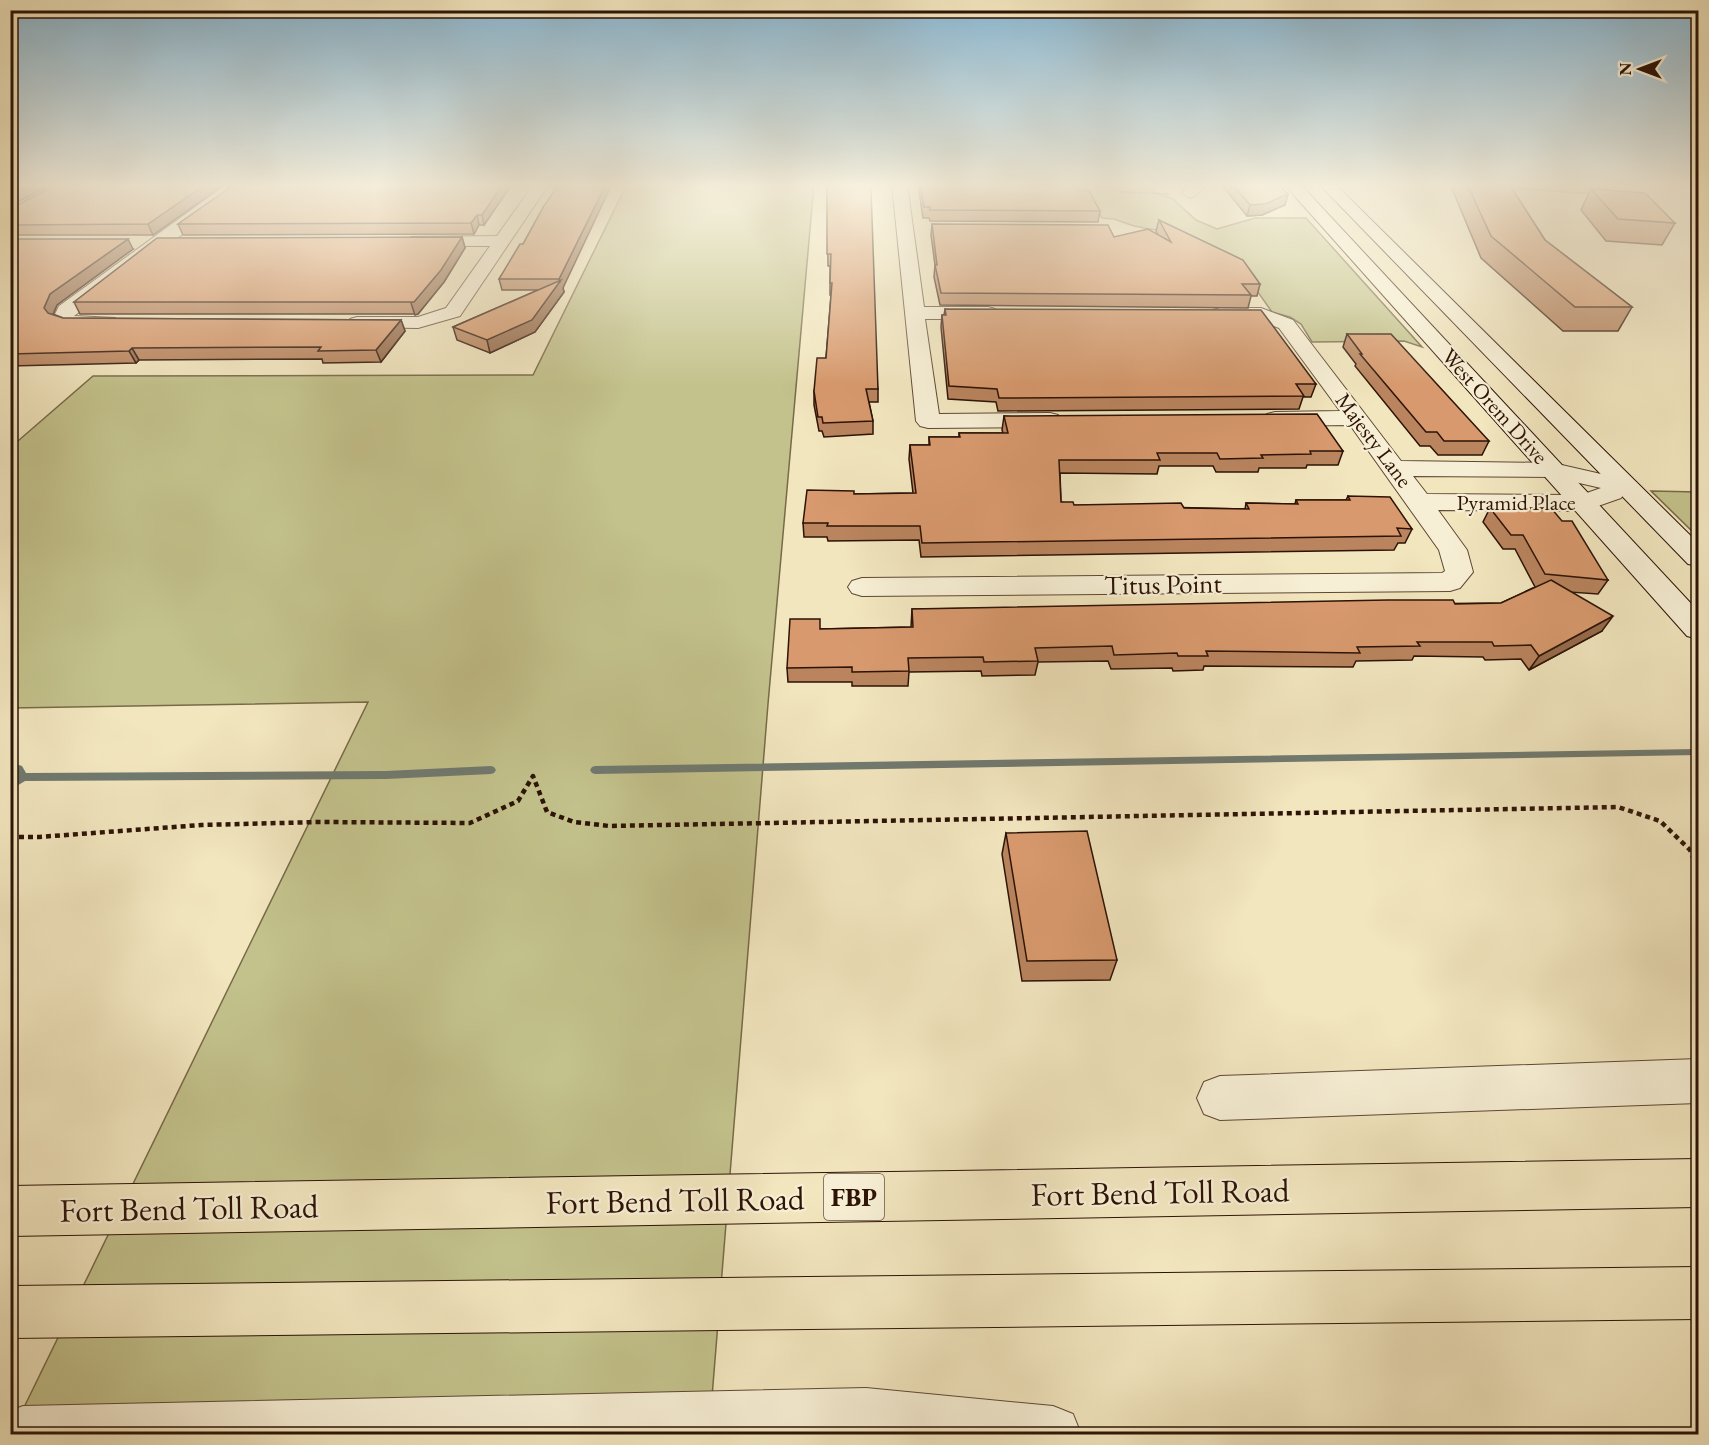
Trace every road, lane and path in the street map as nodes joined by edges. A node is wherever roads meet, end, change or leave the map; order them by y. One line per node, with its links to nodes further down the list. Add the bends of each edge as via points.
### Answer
1 (146, 251): 11 (street, via 66,310 63,318 71,322)
2 (495, 251): 12 (street, via 453,312 438,320)
3 (912, 251): 8 (street)
4 (1354, 251): 6 (street, West Orem Drive)
5 (1394, 251): 7 (street, West Orem Drive)
6 (1366, 265): 7 (street); 17 (street, West Orem Drive)
7 (1408, 266): 18 (street, West Orem Drive)
8 (914, 313): 9 (street); 15 (street, via 928,421)
9 (1010, 313)
10 (1201, 314): 13 (street, Majesty Lane, via 1261,314 1287,324)
11 (131, 322)
12 (332, 323)
13 (1358, 418): 14 (street); 16 (street, Majesty Lane)
14 (1250, 419)
15 (1071, 420)
16 (1395, 468): 17 (street, Pyramid Place); 19 (street, Majesty Lane)
17 (1553, 470): 18 (street, Pyramid Place); 20 (street, West Orem Drive)
18 (1627, 487): 20 (street, Pyramid Place); 21 (street, West Orem Drive)
19 (1420, 502): 20 (street, Pyramid Place); 22 (street, Majesty Lane, via 1453,550)
20 (1584, 503): 24 (street, West Orem Drive)
21 (1698, 558)
22 (1459, 572): 23 (street, Titus Point, via 1450,582)
23 (862, 587)
24 (1698, 629)
25 (10, 837): 26 (path, via 201,825 470,823 518,801 533,776 546,812 574,822 609,826 1618,807 1660,821 1690,850)
26 (1698, 869)
27 (1698, 1081): 28 (street)
28 (1220, 1098)
29 (1698, 1183): 30 (highway, Fort Bend Toll Road / FBP)
30 (10, 1211)
31 (1698, 1293): 32 (highway)
32 (10, 1312)
33 (23, 1434): 34 (street, via 866,1416)
34 (1045, 1434): 35 (street)
35 (1053, 1434)

